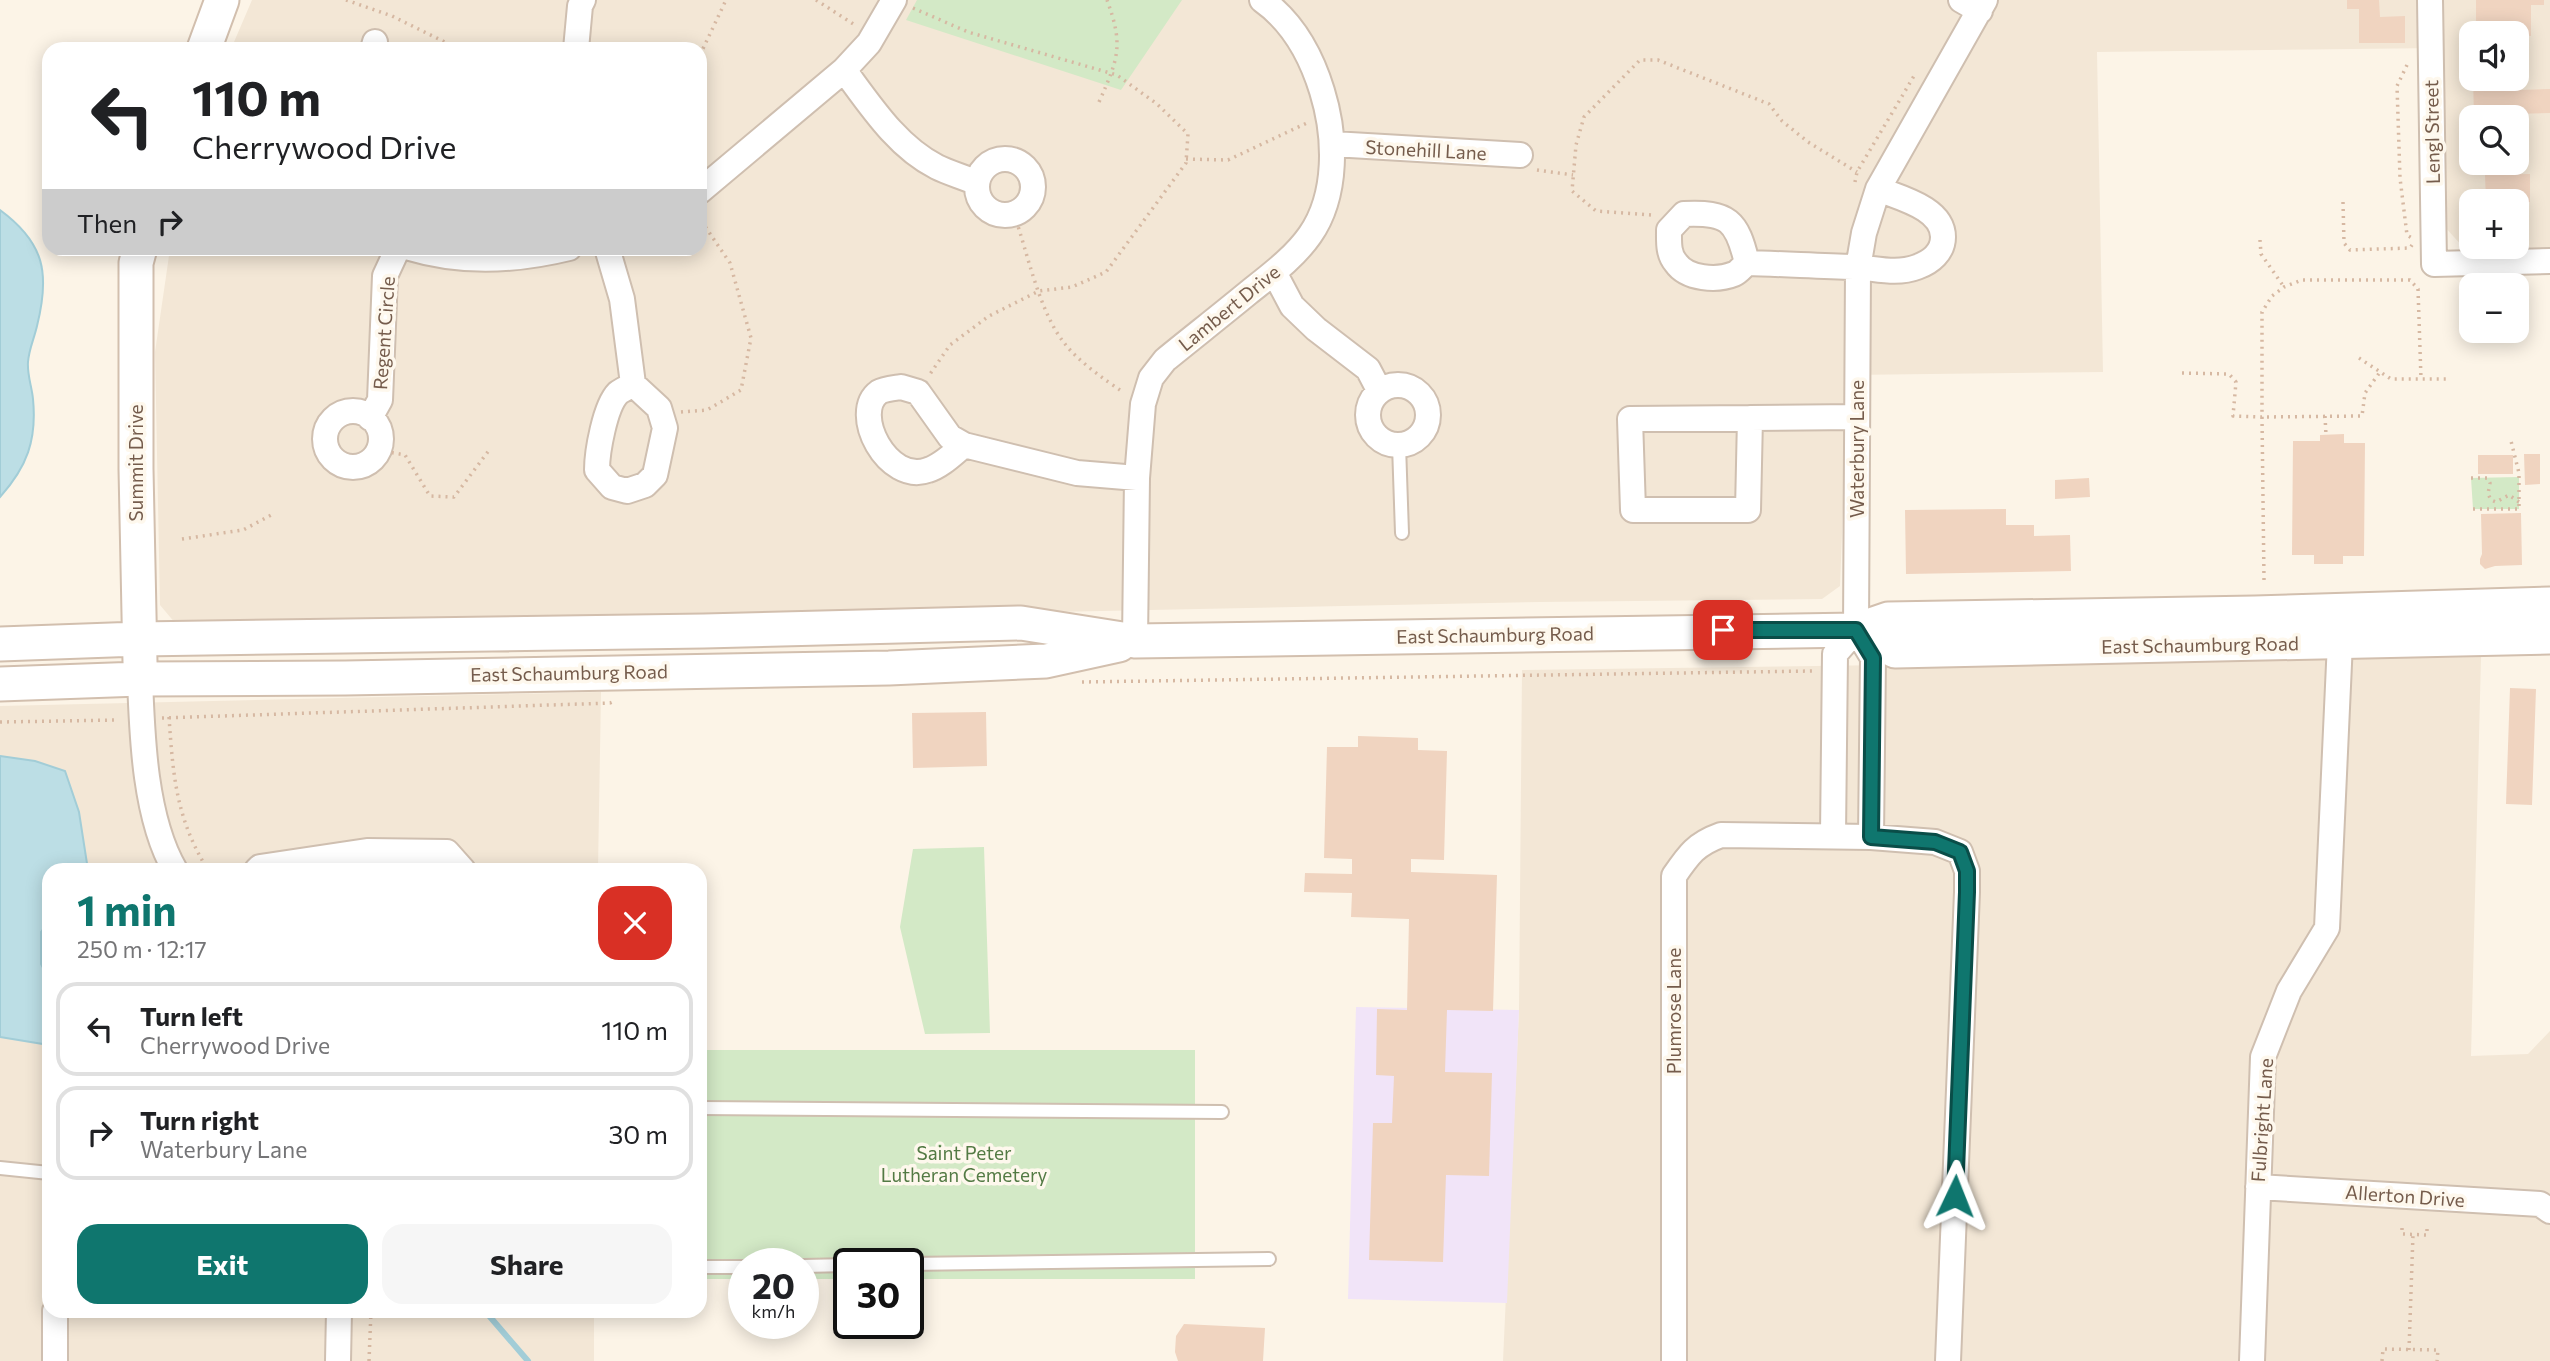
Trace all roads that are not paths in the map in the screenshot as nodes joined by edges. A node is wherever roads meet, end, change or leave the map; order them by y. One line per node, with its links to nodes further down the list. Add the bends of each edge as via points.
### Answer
1 (222, 0): 7 (main road)
2 (2430, 0): 20 (street, Lengl Street, via 2434,264)
3 (577, 2): 8 (street)
4 (902, 3): 9 (street)
5 (1278, 4): 10 (street, Lambert Drive, via 1318,78)
6 (1976, 4): 14 (street, Waterbury Lane)
7 (207, 42)
8 (576, 42)
9 (844, 70): 12 (street, via 901,142 935,167); 13 (street)
10 (1333, 144): 11 (street, Stonehill Lane); 23 (street, Lambert Drive, via 1324,209 1310,236)
11 (1520, 155)
12 (977, 183): 12 (street, via 993,162 1011,160 1031,177 1032,195 1014,214 998,214 979,199)
13 (707, 185)
14 (1878, 189): 22 (street, Waterbury Lane); 22 (street, via 1924,208 1939,222 1941,249 1916,268 1893,272)
15 (138, 256): 36 (main road, Summit Drive)
16 (394, 256): 27 (street, Regent Circle, via 385,276 380,400)
17 (448, 256): 18 (street, via 497,260)
18 (538, 256)
19 (609, 256): 24 (street, via 622,299)
20 (2550, 261)
21 (1747, 263): 21 (street, via 1735,227 1725,217 1684,214 1670,230 1676,264 1689,274 1727,276); 22 (street)
22 (1858, 268): 26 (street, Waterbury Lane)
23 (1274, 272): 25 (street, via 1292,306 1368,369); 31 (street, Lambert Drive, via 1164,360 1150,378 1143,404)
24 (633, 384): 24 (street, via 618,393 610,406 597,458 597,470 612,487 627,491 645,485 655,475 665,428 659,408)
25 (1379, 390): 30 (street, via 1368,406 1369,425 1381,440); 30 (street, via 1409,386 1424,399 1425,429 1418,438)
26 (1857, 417): 28 (street); 34 (street, Waterbury Lane)
27 (370, 418): 27 (street, Regent Circle, via 380,433 378,450 366,463 348,466 332,458 325,441 336,417 354,411)
28 (1750, 418): 28 (street, via 1630,419 1633,510 1748,510)
29 (964, 445): 29 (street, via 926,471 906,471 886,459 870,429 870,404 880,392 901,387 918,392 950,437); 31 (street, via 1077,473)
30 (1399, 445): 32 (lane)
31 (1137, 478): 37 (street, Lambert Drive)
32 (1402, 533)
33 (2550, 604): 34 (main road, East Schaumburg Road, via 1888,619)
34 (1856, 630): 37 (main road, East Schaumburg Road); 38 (main road, East Schaumburg Road, via 1895,651); 42 (street, via 1835,654); 43 (street, Waterbury Lane, via 1873,658)
35 (2550, 636): 38 (main road, East Schaumburg Road)
36 (139, 639): 37 (main road, East Schaumburg Road, via 1021,623); 39 (main road, East Schaumburg Road); 40 (main road, Summit Drive)
37 (1135, 641): 40 (main road, East Schaumburg Road, via 1046,662 889,668)
38 (2340, 642): 51 (street, Fulbright Lane, via 2327,928 2289,991 2263,1057)
39 (0, 644)
40 (140, 678): 41 (main road, East Schaumburg Road); 44 (street, via 153,819)
41 (0, 684)
42 (1833, 835): 43 (street, Plumrose Lane); 61 (street, Plumrose Lane, via 1721,835 1702,842 1674,876)
43 (1871, 837): 62 (street, Plumrose Lane, via 1935,842 1960,852 1967,871)
44 (172, 863)
45 (287, 863): 46 (street, via 367,851 447,852)
46 (457, 863)
47 (707, 1108): 48 (lane)
48 (1222, 1112)
49 (0, 1168): 50 (lane)
50 (42, 1172)
51 (2258, 1186): 52 (street, Allerton Drive, via 2540,1204); 63 (street, Fulbright Lane)
52 (2550, 1211)
53 (1269, 1259): 54 (lane)
54 (924, 1264)
55 (728, 1267): 56 (lane)
56 (707, 1268)
57 (55, 1318): 59 (street)
58 (339, 1318): 60 (street)
59 (55, 1361)
60 (338, 1361)
61 (1674, 1361)
62 (1948, 1361)
63 (2252, 1361)

